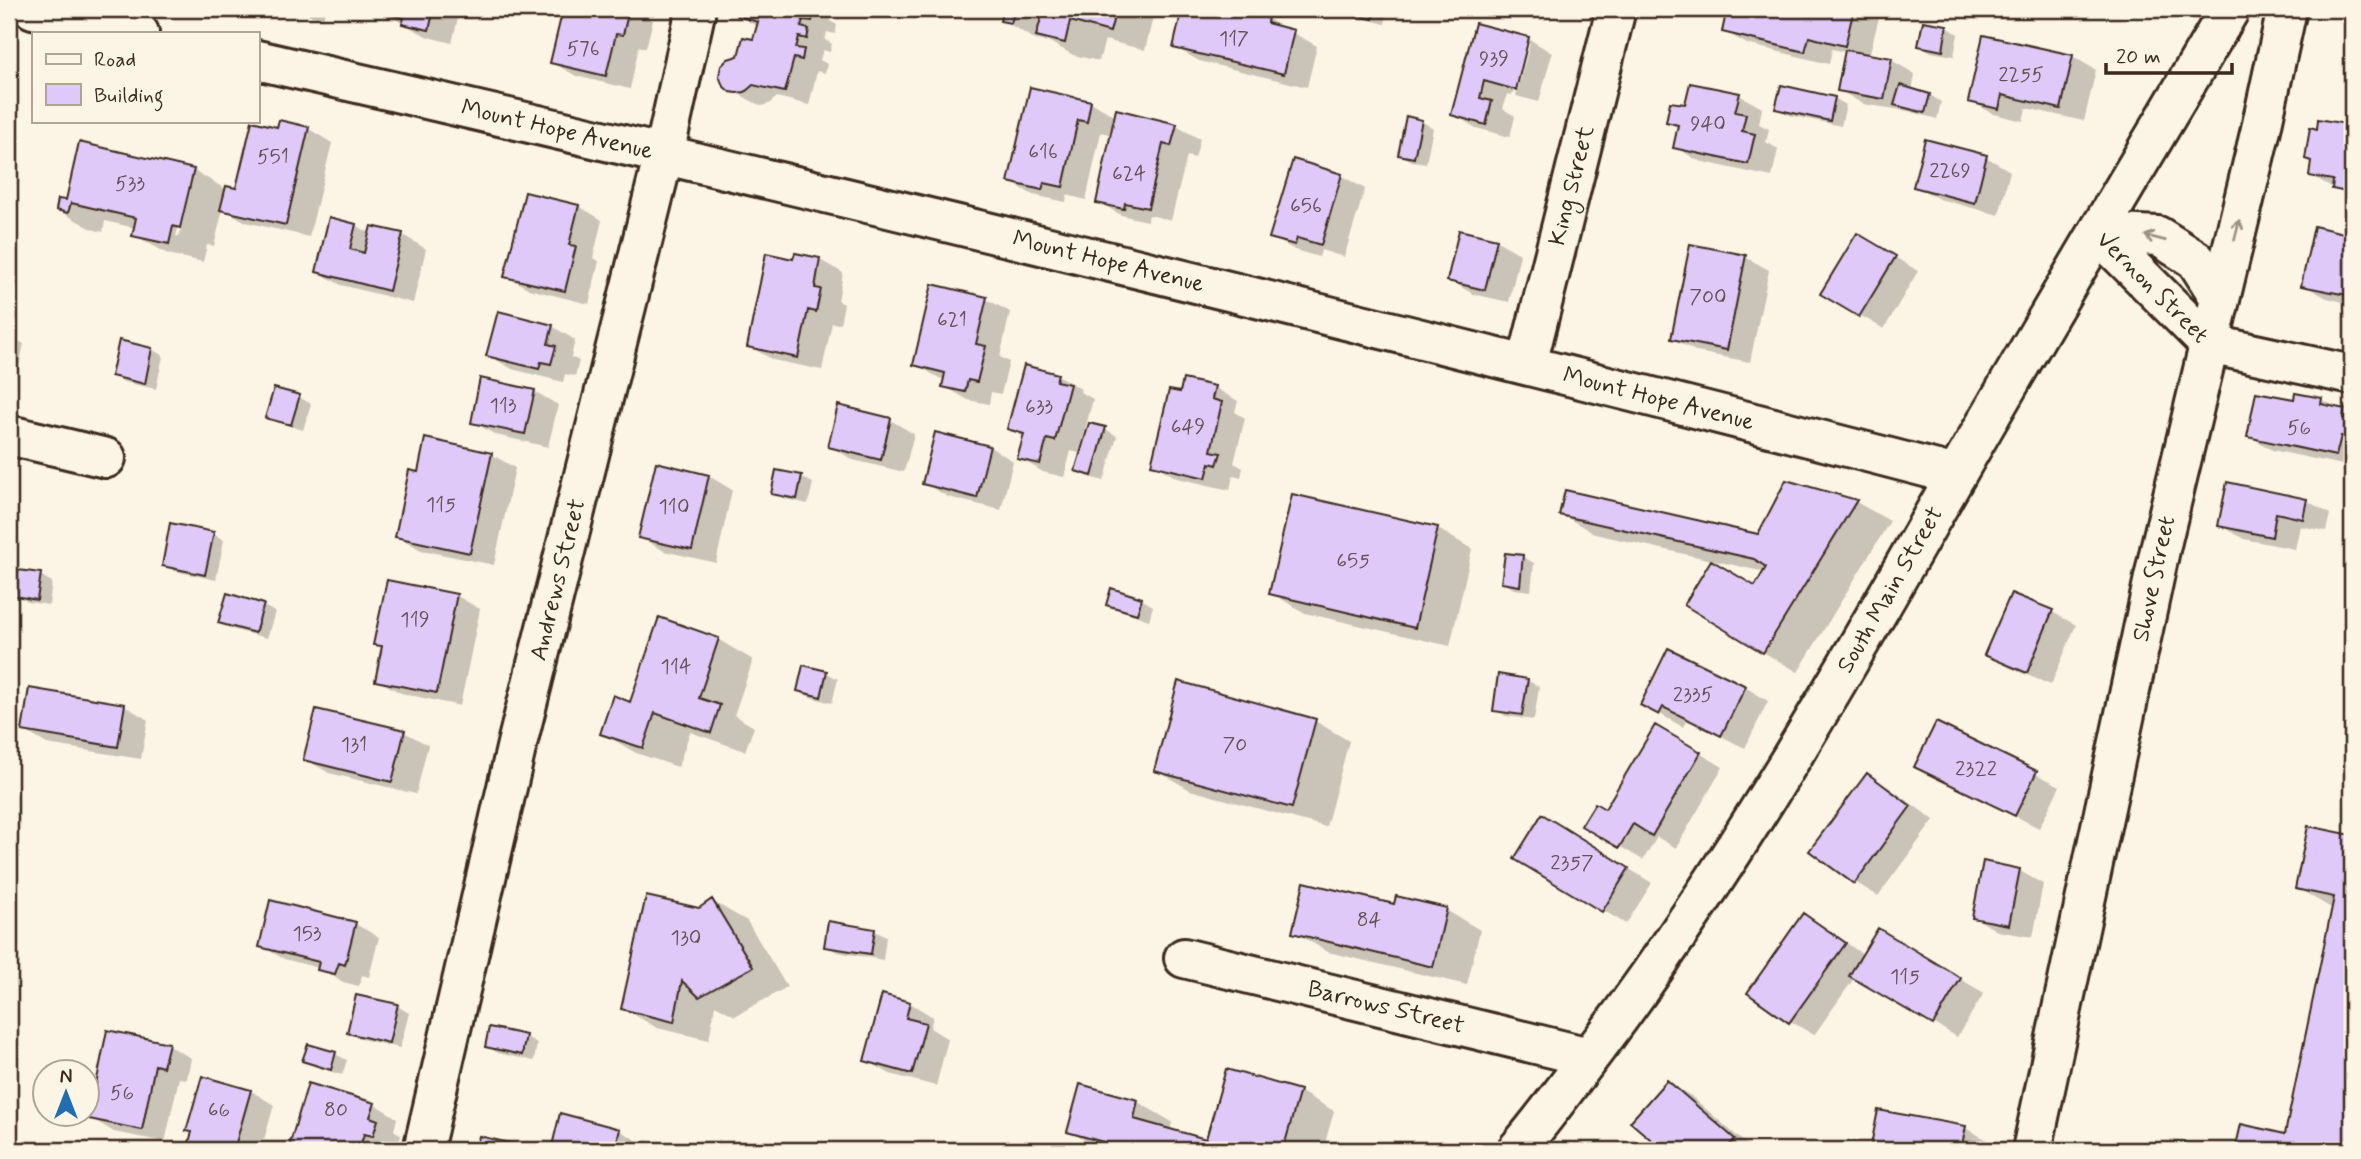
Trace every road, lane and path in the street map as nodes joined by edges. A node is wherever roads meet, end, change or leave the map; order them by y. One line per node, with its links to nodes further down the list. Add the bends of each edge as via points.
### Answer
1 (33, 9): 6 (street)
2 (696, 9): 8 (street, Andrews Street)
3 (2230, 9): 9 (street, South Main Street)
4 (2287, 9): 10 (street, Shove Street, one-way to 4)
5 (1606, 11): 12 (street, King Street)
6 (135, 32)
7 (259, 60): 8 (street, Mount Hope Avenue)
8 (664, 154): 12 (street, Mount Hope Avenue); 19 (street, Andrews Street, via 517,744)
9 (2098, 233): 10 (street, Vernon Street, one-way to 9, via 2196,260 2158,236); 11 (street, Vernon Street); 16 (street, South Main Street)
10 (2220, 298): 11 (street, Shove Street)
11 (2209, 344): 13 (street, Vernon Street); 21 (street, Shove Street, via 2161,545)
12 (1527, 364): 16 (street, Mount Hope Avenue)
13 (2352, 375)
14 (9, 435): 15 (street)
15 (106, 458)
16 (1956, 475): 18 (street, South Main Street, via 1737,846 1689,921)
17 (1184, 958): 18 (street, Barrows Street)
18 (1589, 1058): 20 (street, South Main Street)
19 (423, 1150)
20 (1517, 1150)
21 (2032, 1150)

